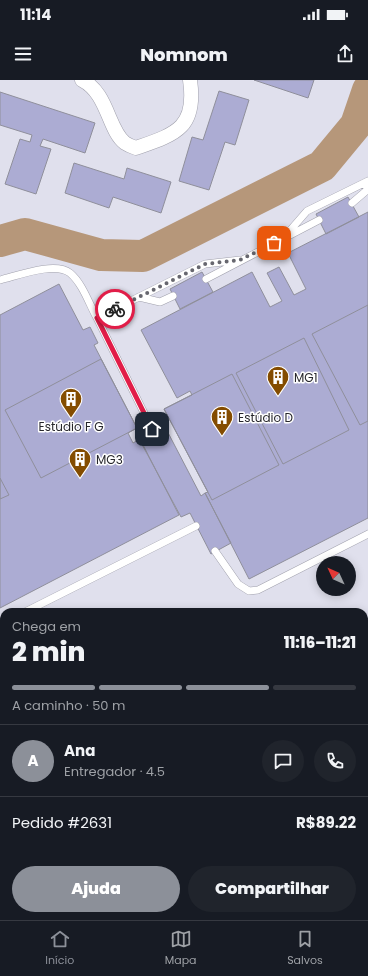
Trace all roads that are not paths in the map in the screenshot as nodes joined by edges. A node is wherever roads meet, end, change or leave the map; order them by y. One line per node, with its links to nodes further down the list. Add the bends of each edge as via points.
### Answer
1 (82, 80): 2 (street, via 101,98 124,142 136,148 165,138 183,126 192,98)
2 (190, 80)
3 (368, 181): 7 (lane, via 308,212)
4 (368, 186): 5 (lane)
5 (352, 203)
6 (319, 220): 7 (lane)
7 (284, 237): 8 (lane)
8 (240, 260): 9 (lane); 12 (lane, via 205,264)
9 (206, 278)
10 (0, 280): 13 (lane, via 45,269 57,268 69,272)
11 (173, 296): 12 (lane, via 160,302)
12 (139, 297): 13 (lane)
13 (97, 318): 14 (lane)
14 (152, 429)
15 (196, 526): 18 (lane)
16 (368, 534): 17 (lane, via 258,590 249,591 238,584)
17 (216, 551)
18 (33, 608)

